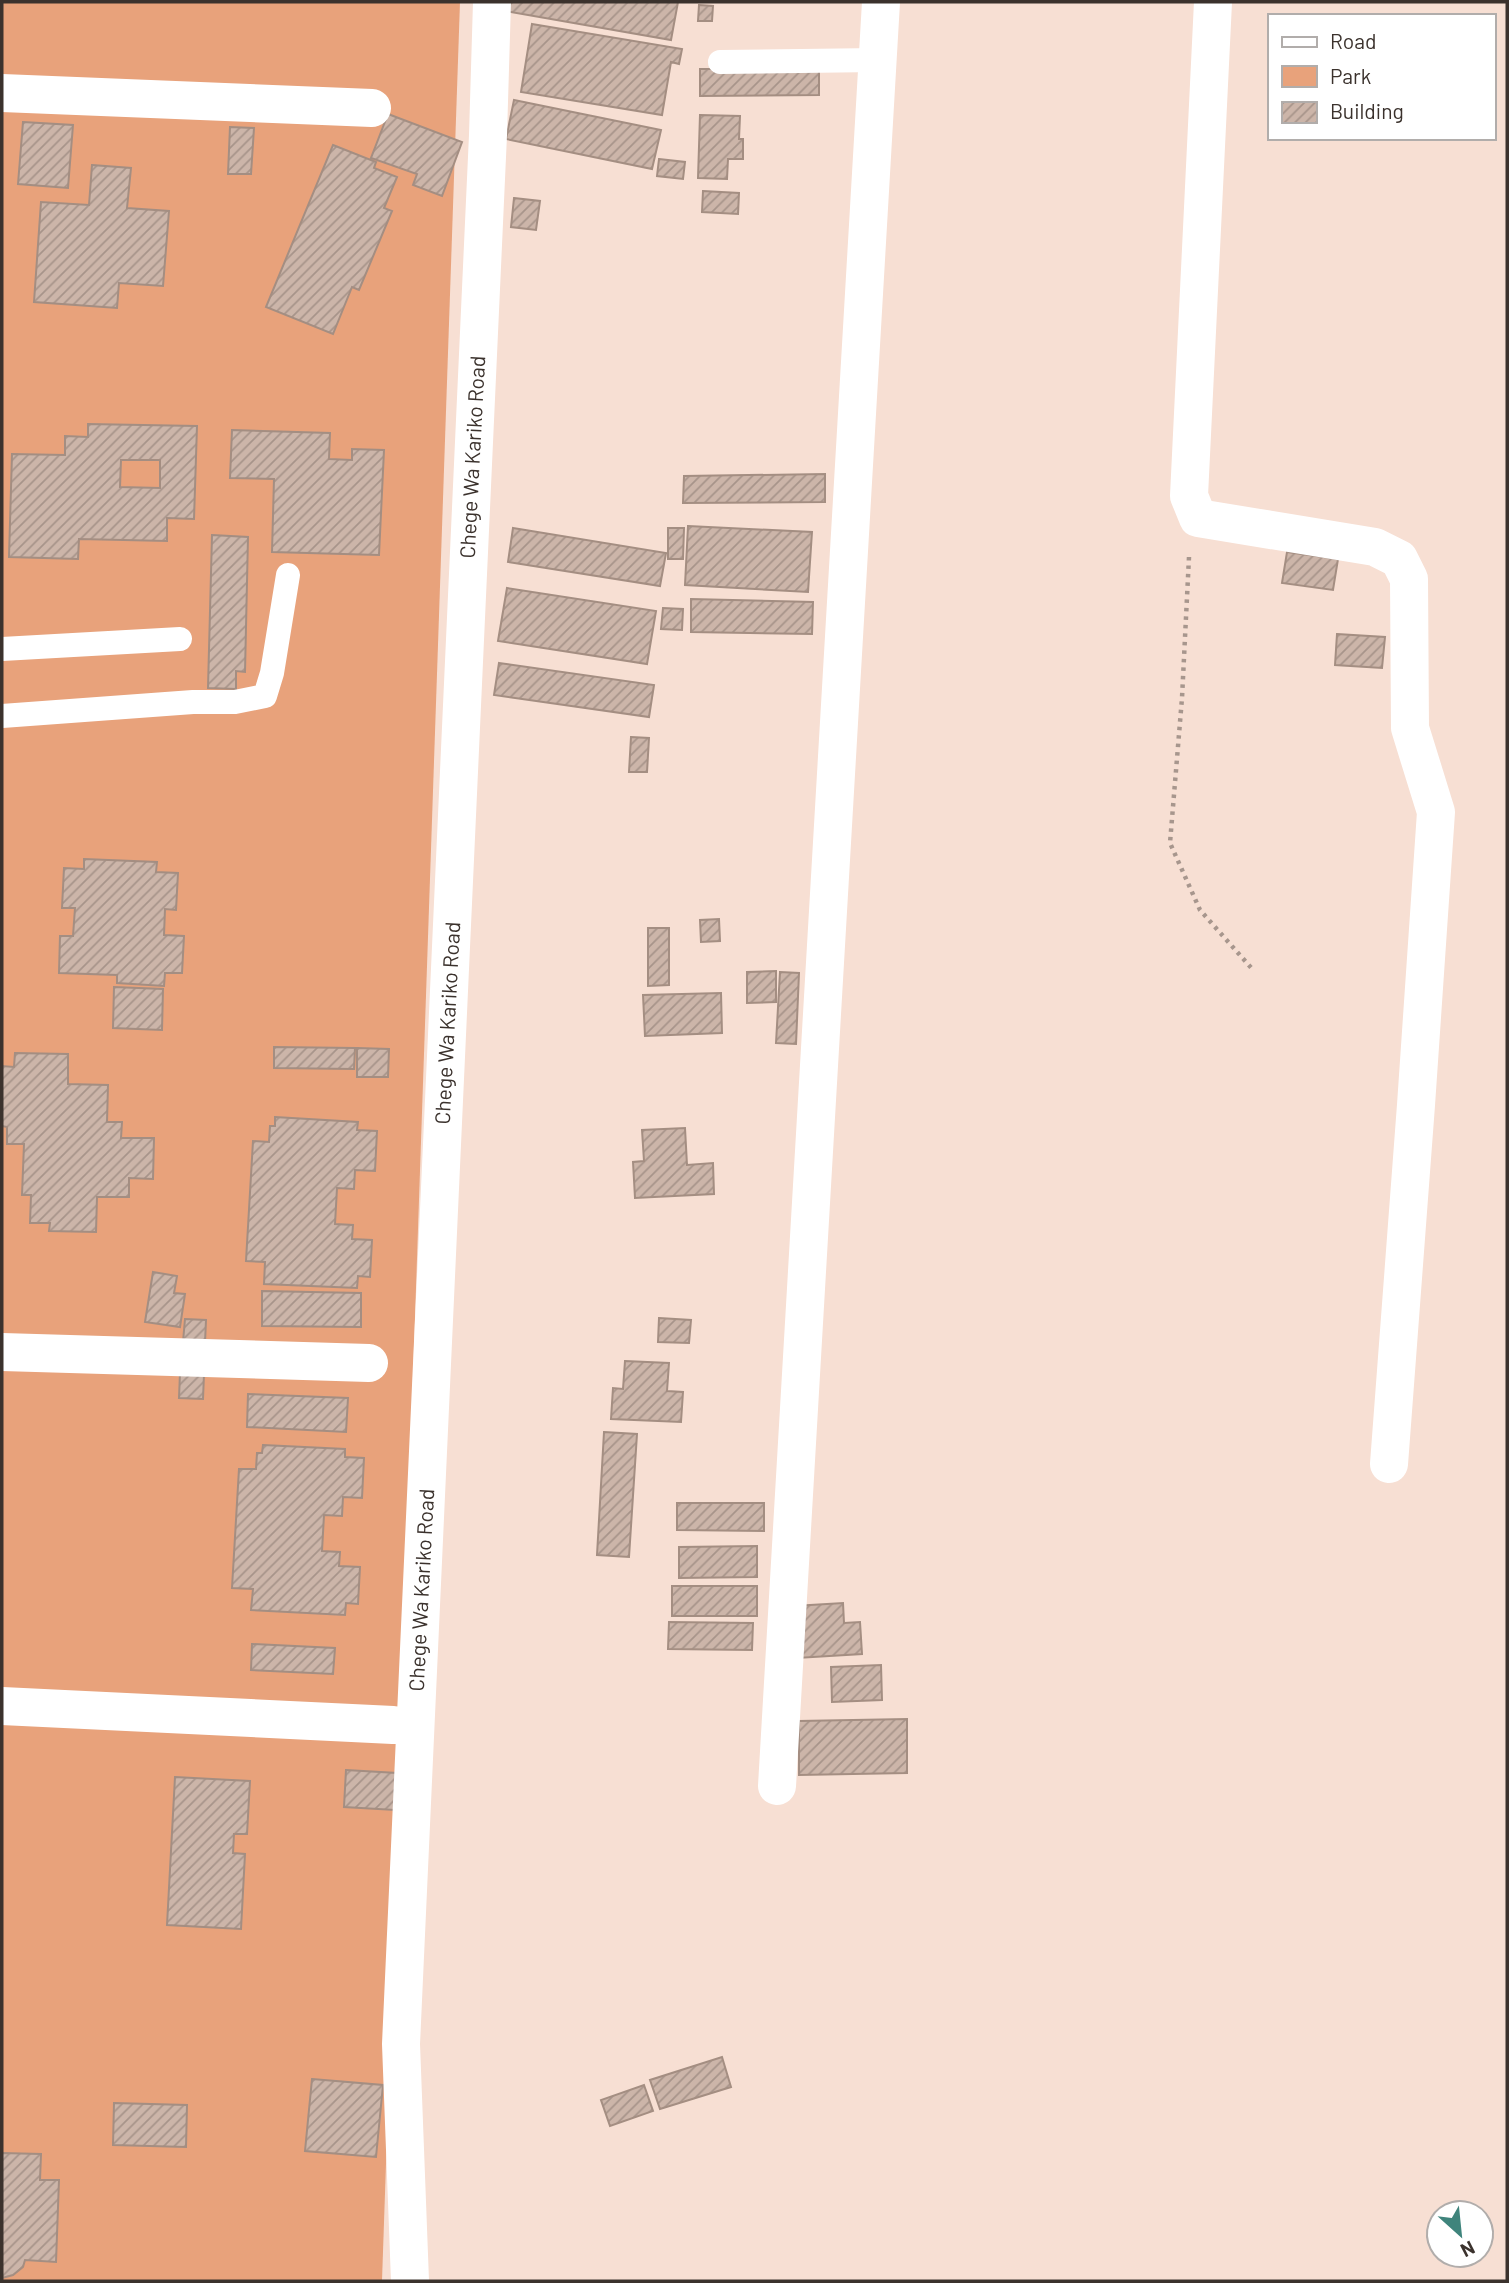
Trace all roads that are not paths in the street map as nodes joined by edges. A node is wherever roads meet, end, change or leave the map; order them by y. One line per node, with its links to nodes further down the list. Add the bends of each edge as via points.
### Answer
1 (492, 2): 18 (street, Chege Wa Kariko Road, via 401,2045)
2 (881, 2): 4 (street)
3 (1213, 2): 14 (street, via 1189,496 1198,518 1375,547 1399,559 1409,579 1410,728 1436,812)
4 (877, 60): 5 (lane); 17 (street)
5 (720, 62)
6 (2, 93): 7 (street)
7 (372, 108)
8 (288, 575): 11 (lane, via 265,696 235,702)
9 (180, 639): 10 (lane)
10 (2, 649)
11 (2, 716)
12 (2, 1352): 13 (street)
13 (369, 1363)
14 (1389, 1464)
15 (2, 1706): 16 (street)
16 (393, 1725)
17 (777, 1786)
18 (410, 2281)

